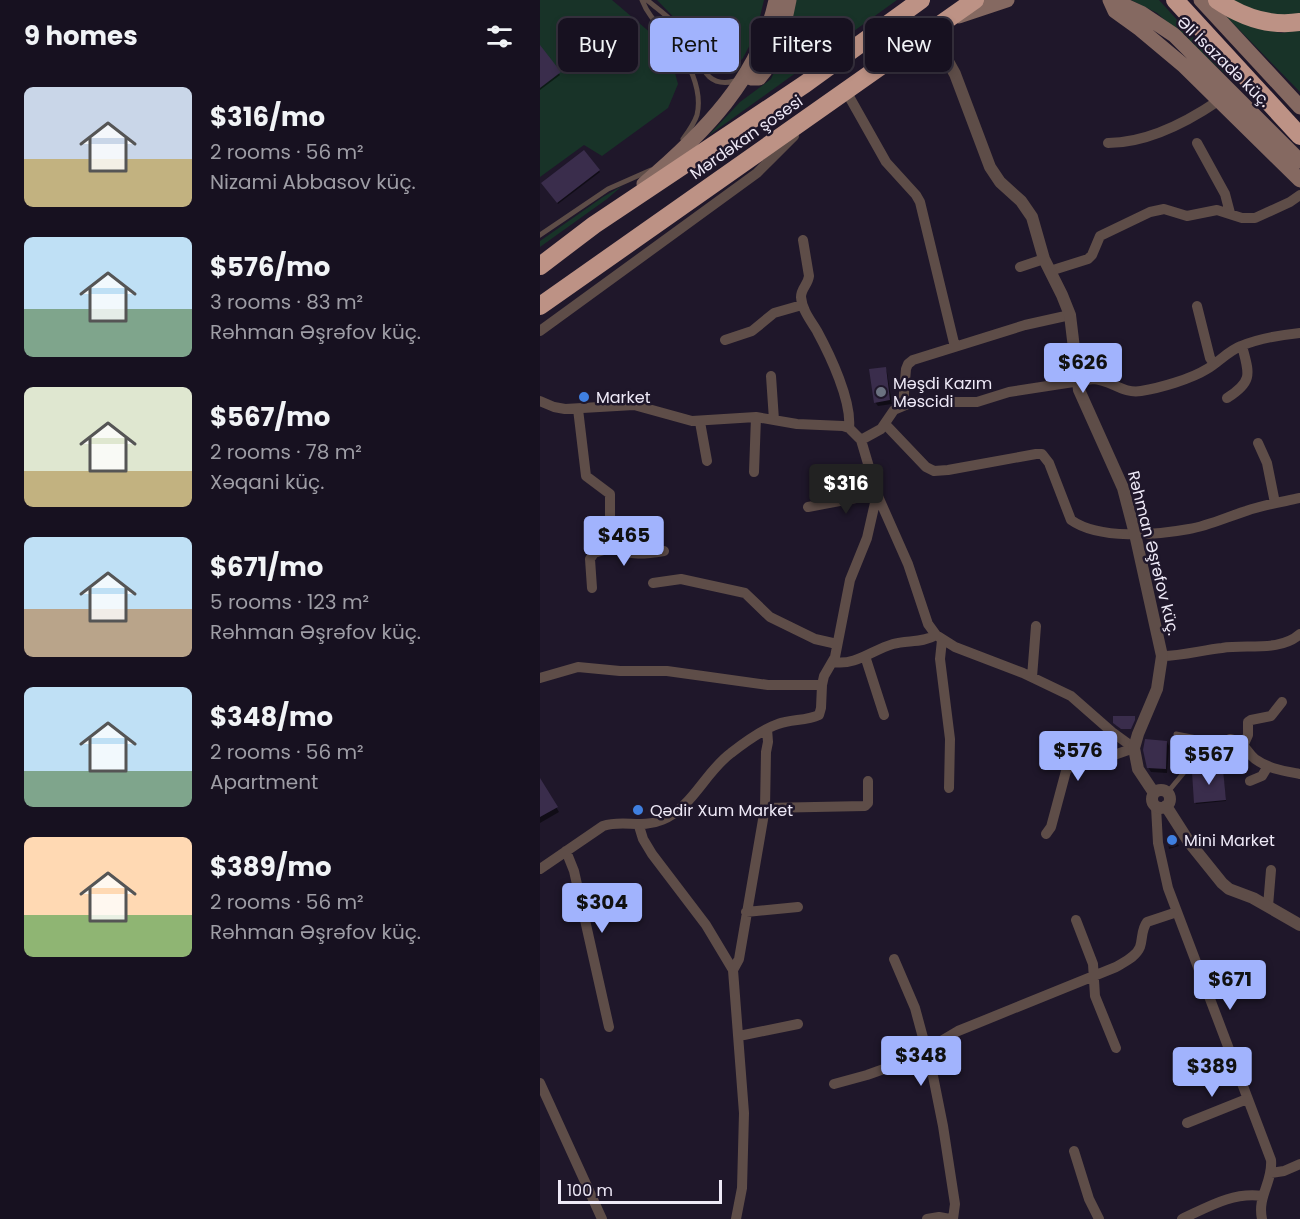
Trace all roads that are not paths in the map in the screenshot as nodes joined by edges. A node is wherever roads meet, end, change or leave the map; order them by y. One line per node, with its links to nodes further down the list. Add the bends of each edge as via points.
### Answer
1 (642, 0): 29 (lane, via 651,19 690,68 698,100 694,122)
2 (647, 0): 16 (lane, via 687,37 710,79 731,83)
3 (776, 0): 16 (main road, via 764,42)
4 (789, 0): 16 (main road, via 771,58 759,78 751,78)
5 (921, 0): 22 (highway, Mərdəkan şosesi)
6 (975, 0): 12 (highway, Mərdəkan şosesi)
7 (1007, 0): 13 (main road)
8 (1111, 0): 19 (main road, via 1115,11 1159,43); 28 (main road, Əli İsazadə küç., via 1141,13 1174,35)
9 (1175, 0): 23 (highway)
10 (1201, 0): 20 (main road)
11 (1217, 0): 14 (highway, via 1257,20 1277,24)
12 (948, 18)
13 (952, 20)
14 (1300, 22)
15 (952, 69): 36 (street, Rəhman Əşrəfov küç., via 990,167 1032,217)
16 (748, 71): 29 (main road, via 718,111)
17 (872, 72): 18 (highway, Mərdəkan şosesi)
18 (846, 91): 21 (highway, Mərdəkan şosesi); 48 (street, via 886,162 920,202)
19 (1218, 101): 24 (street, via 1195,116 1136,141); 30 (main road)
20 (1300, 107)
21 (819, 110): 41 (highway, Mərdəkan şosesi); 44 (street, via 757,173)
22 (743, 124): 26 (lane); 33 (highway, Mərdəkan şosesi)
23 (1300, 136)
24 (1108, 143)
25 (1197, 143): 32 (street, via 1225,194)
26 (698, 148)
27 (689, 152): 29 (lane)
28 (1300, 161)
29 (668, 163): 33 (main road); 34 (lane, via 608,189)
30 (1300, 180)
31 (1300, 195): 32 (street, via 1255,218)
32 (1230, 213): 39 (street, via 1212,210 1187,216 1164,209 1150,212 1100,236 1088,259)
33 (594, 225): 37 (highway, Mərdəkan şosesi)
34 (540, 236)
35 (803, 240): 40 (street, via 809,276 801,294)
36 (1044, 259): 38 (street); 39 (street, Rəhman Əşrəfov küç.)
37 (540, 266)
38 (1020, 267)
39 (1050, 271): 43 (street, Rəhman Əşrəfov küç.)
40 (802, 305): 46 (street, via 774,313 752,331); 60 (street, via 836,375 849,415)
41 (540, 306)
42 (1197, 306): 49 (street)
43 (1070, 315): 48 (street); 51 (street, Rəhman Əşrəfov küç.)
44 (540, 331)
45 (1300, 333): 47 (street)
46 (725, 340)
47 (1242, 346): 49 (street); 52 (street, via 1248,378)
48 (955, 347): 54 (street, via 908,364)
49 (1214, 364): 51 (street, via 1186,378 1140,392 1129,392 1101,379)
50 (771, 376): 57 (street)
51 (1077, 381): 54 (street, via 964,404 924,401); 69 (street, Rəhman Əşrəfov küç., via 1120,479)
52 (1227, 398)
53 (540, 401): 55 (street)
54 (903, 405): 59 (street)
55 (578, 409): 58 (street, via 634,405); 70 (street, via 586,476 610,494)
56 (756, 417): 57 (street); 58 (street); 64 (street)
57 (774, 420): 60 (street)
58 (700, 422): 63 (street)
59 (885, 423): 61 (street); 69 (street, via 934,471 1042,454 1071,520 1096,531)
60 (849, 428): 61 (street)
61 (861, 440): 65 (street)
62 (1258, 443): 67 (street)
63 (707, 461)
64 (754, 472)
65 (877, 494): 68 (street); 76 (street, via 908,564 928,624); 77 (street, via 867,538 850,580)
66 (1300, 498): 67 (street)
67 (1275, 503): 69 (street, via 1189,529)
68 (808, 507)
69 (1135, 534): 79 (street, Rəhman Əşrəfov küç.)
70 (613, 547): 71 (street, via 638,555); 73 (street, via 594,553 590,559)
71 (664, 551)
72 (653, 583): 77 (street, via 681,579 745,593 770,617 815,639)
73 (592, 588)
74 (1036, 626): 81 (street)
75 (1300, 633): 79 (street, via 1270,645)
76 (939, 638): 78 (street, via 889,645); 81 (street); 97 (street, via 950,739)
77 (837, 644): 80 (street)
78 (865, 656): 80 (street, via 846,663); 85 (street)
79 (1161, 656): 92 (street, Rəhman Əşrəfov küç., via 1156,689)
80 (833, 662): 83 (street)
81 (1032, 677): 92 (street, via 1071,696)
82 (540, 678): 83 (street, via 578,667 667,671 768,685)
83 (822, 685): 86 (street, via 819,715)
84 (1282, 702): 91 (street, via 1271,716 1248,722)
85 (884, 715)
86 (767, 729): 101 (street); 102 (street, via 730,753 671,816)
87 (1176, 734): 88 (lane)
88 (1195, 738): 90 (lane); 99 (lane, via 1186,770)
89 (1230, 739): 91 (street)
90 (1212, 741)
91 (1244, 744): 93 (street)
92 (1134, 748): 98 (street, via 1138,769); 103 (street, via 1069,766)
93 (1268, 766): 94 (street); 96 (street, via 1262,776)
94 (1300, 774)
95 (868, 781): 101 (street, via 865,806)
96 (1250, 781)
97 (948, 788)
98 (1154, 793): 99 (street); 100 (street, via 1152,801)
99 (1167, 793): 100 (street, via 1170,800)
100 (1161, 807): 107 (street, via 1222,883); 110 (street, via 1162,862)
101 (765, 808): 109 (street)
102 (639, 826): 104 (street, via 611,823); 114 (street, via 652,854 706,925)
103 (1046, 834)
104 (566, 851): 105 (street); 117 (street, via 574,871)
105 (540, 869)
106 (1271, 870): 107 (street)
107 (1268, 906): 112 (street)
108 (798, 907): 109 (street)
109 (746, 912): 114 (street, via 740,959)
110 (1177, 912): 115 (street, via 1147,922 1137,952); 123 (street)
111 (1076, 920): 115 (street, via 1091,959)
112 (1300, 925)
113 (894, 959): 120 (street, via 915,1008)
114 (733, 970): 118 (street)
115 (1093, 976): 119 (street, via 1095,996); 120 (street, via 958,1031)
116 (798, 1024): 118 (street)
117 (609, 1027)
118 (739, 1036): 130 (street, via 744,1155)
119 (1116, 1048)
120 (926, 1052): 122 (street, via 891,1068); 132 (street, via 943,1126 955,1204)
121 (540, 1083): 129 (street)
122 (834, 1084)
123 (1247, 1099): 124 (street); 127 (street, via 1269,1153)
124 (1187, 1123)
125 (1074, 1151): 133 (street)
126 (1300, 1164): 127 (street)
127 (1271, 1173): 128 (street)
128 (1262, 1196): 134 (street, via 1249,1194 1226,1199); 135 (street)
129 (602, 1219)
130 (736, 1219)
131 (927, 1219): 132 (street)
132 (952, 1219)
133 (1099, 1219)
134 (1182, 1219)
135 (1262, 1219)

